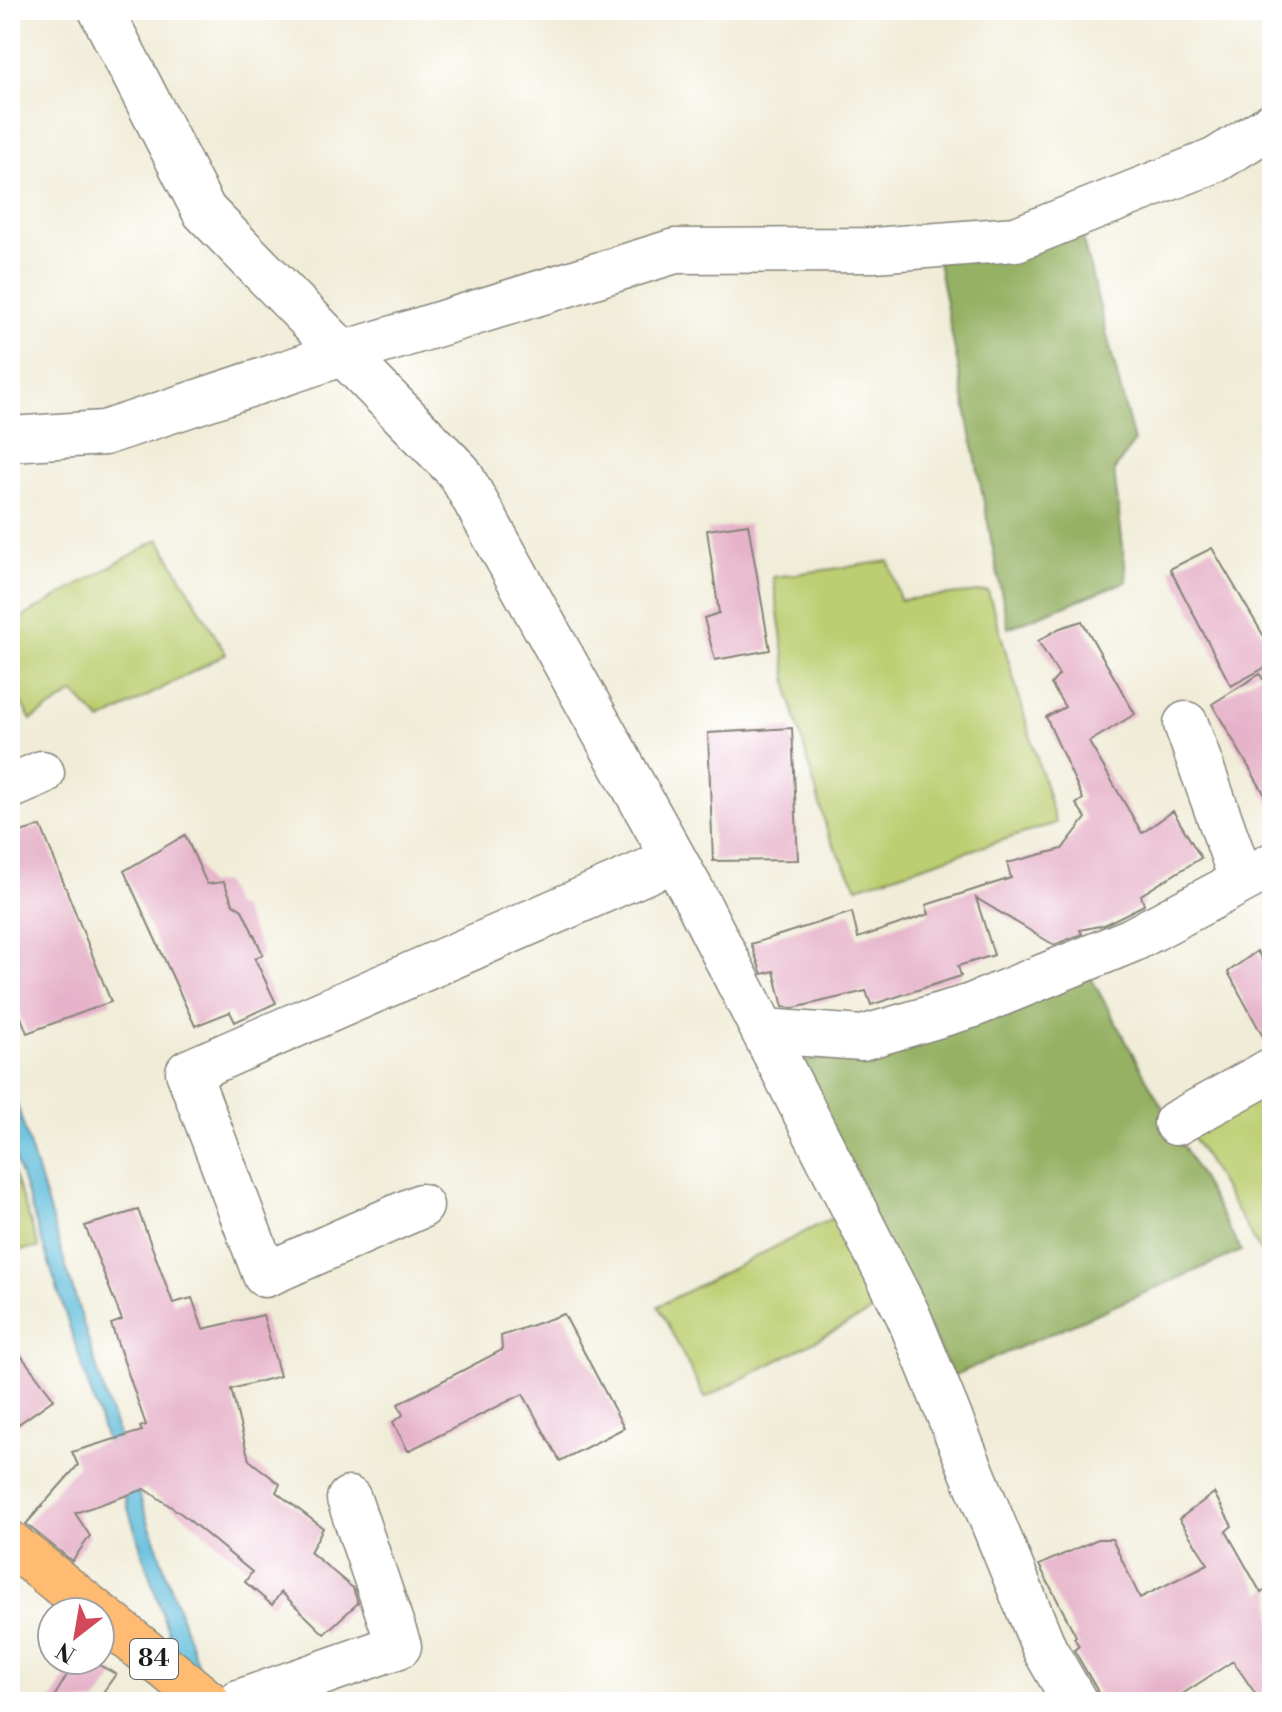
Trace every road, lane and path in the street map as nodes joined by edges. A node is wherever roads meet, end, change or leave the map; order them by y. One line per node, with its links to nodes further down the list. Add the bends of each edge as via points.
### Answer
1 (101, 10): 3 (street, via 204,211)
2 (1272, 125): 3 (street, via 1216,160 1016,239 874,250 675,251)
3 (345, 353): 4 (street, via 104,433); 6 (street, via 459,472)
4 (10, 439)
5 (1186, 724): 7 (street)
6 (673, 860): 8 (street); 11 (street, via 188,1072 265,1275)
7 (1257, 873): 8 (street, via 1132,940 971,1006 862,1038)
8 (764, 1031): 18 (street, via 908,1315 1045,1650)
9 (1272, 1070): 10 (street)
10 (1176, 1123)
11 (421, 1206)
12 (349, 1499): 17 (street, via 399,1646)
13 (10, 1543): 14 (main road, 84)
14 (76, 1596)
15 (116, 1628): 16 (main road, 84)
16 (208, 1702)
17 (239, 1702)
18 (1075, 1702)

